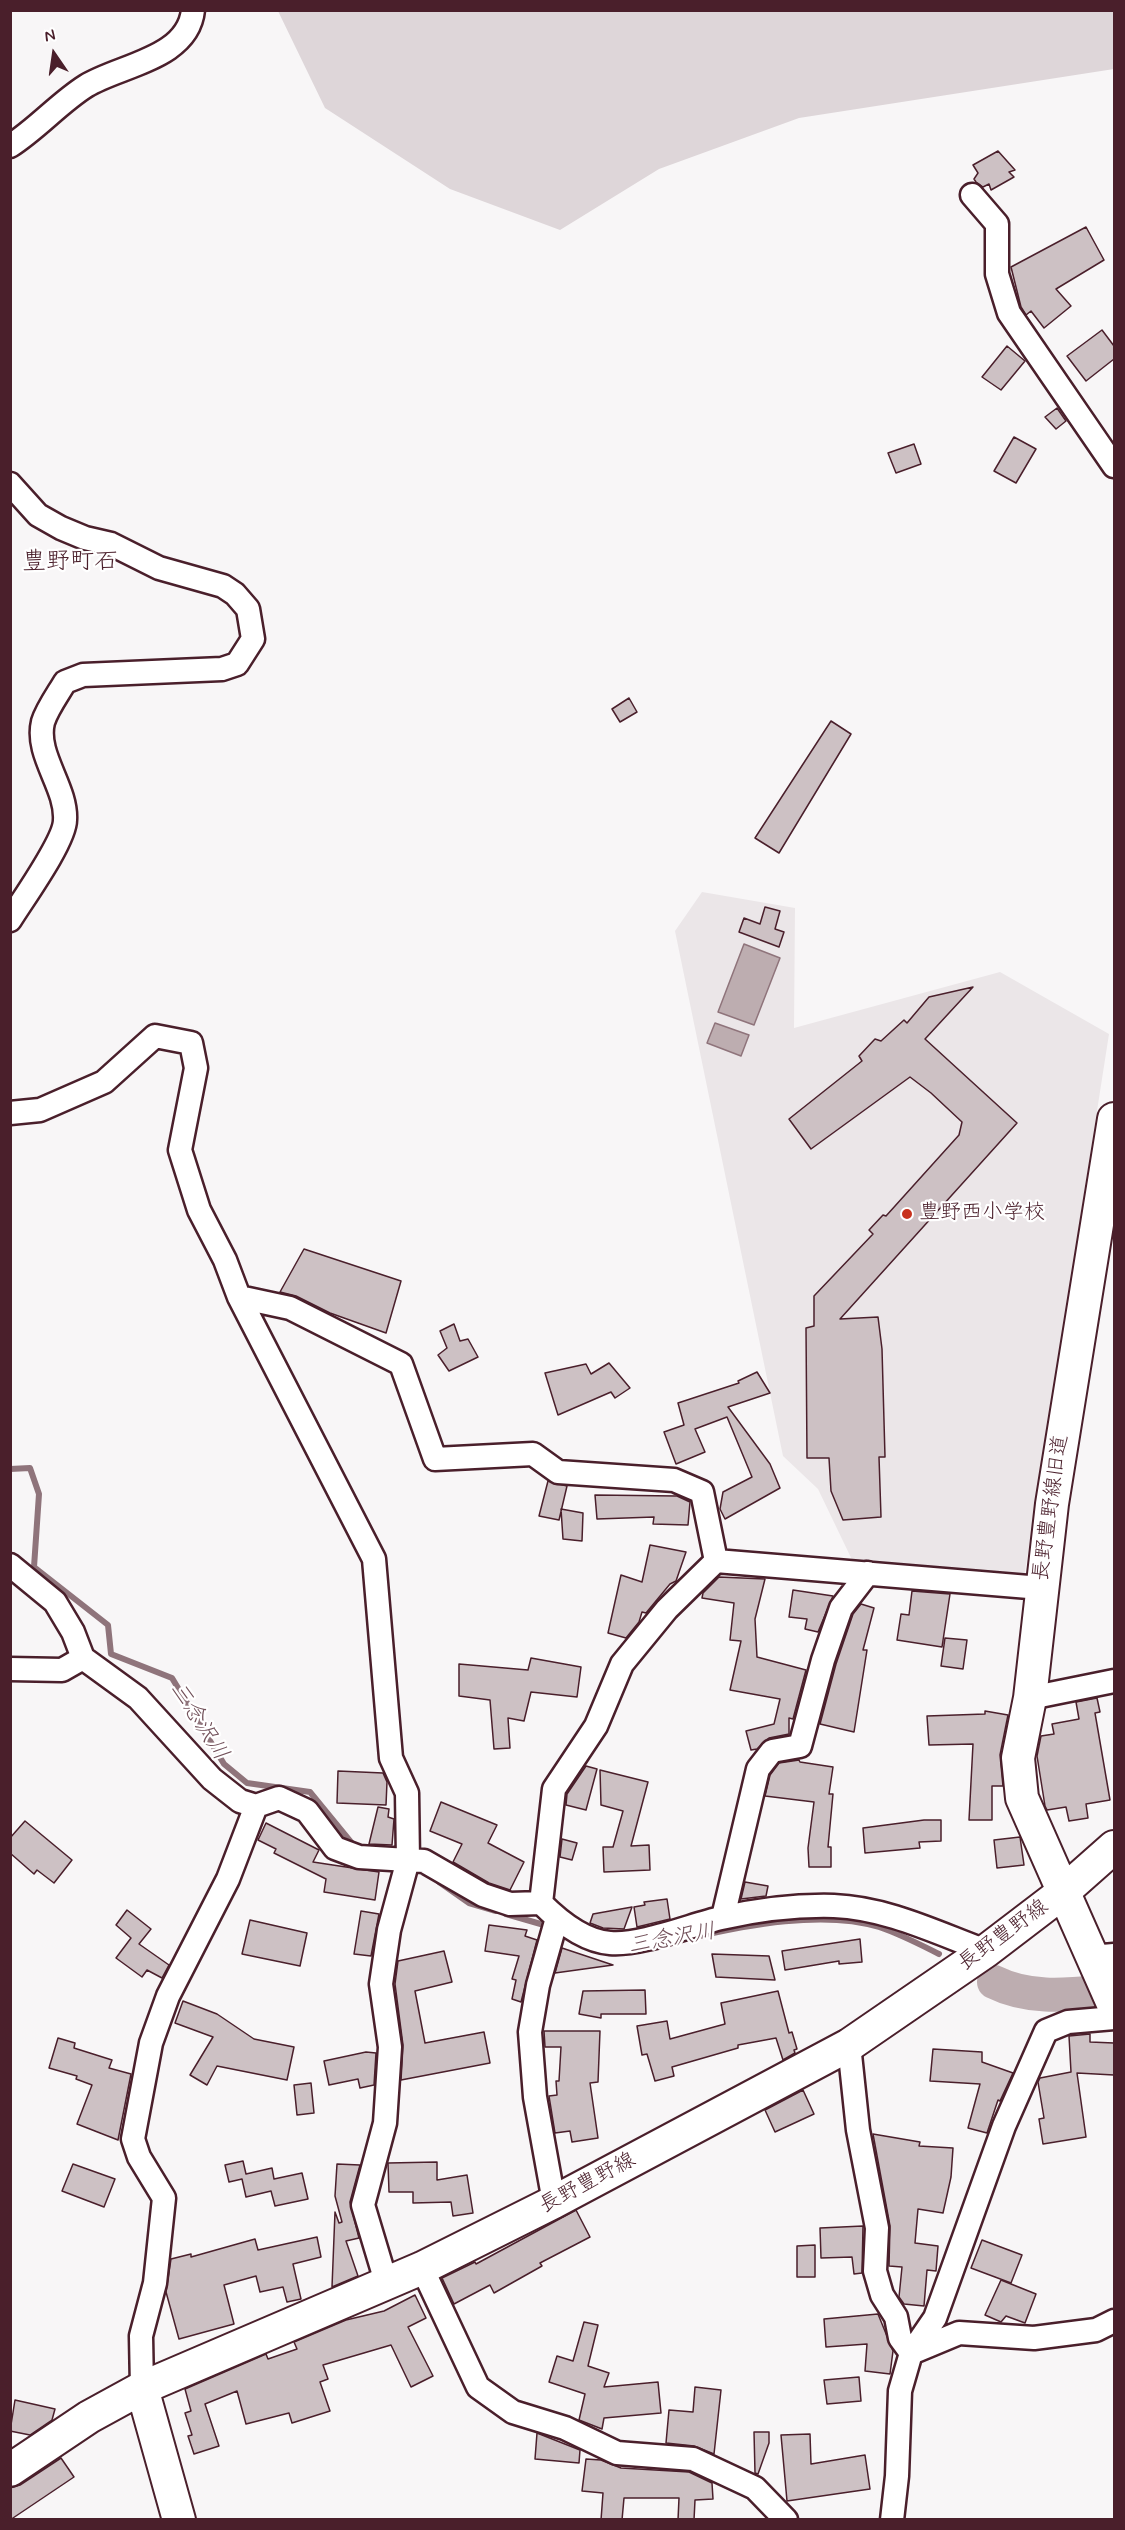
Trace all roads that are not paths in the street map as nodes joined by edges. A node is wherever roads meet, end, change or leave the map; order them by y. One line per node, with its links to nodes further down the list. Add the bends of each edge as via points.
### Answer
1 (193, 10): 2 (street, via 187,32 175,43 153,57 88,84)
2 (10, 146)
3 (972, 195): 4 (street, via 997,224 997,274 1009,313)
4 (1114, 466)
5 (10, 484): 6 (street, via 38,515 61,528 111,543 159,568 229,590 248,609 253,639 237,664 222,669 83,675 65,682 43,723 44,747 66,822)
6 (10, 920)
7 (10, 1113): 9 (street, via 40,1110 104,1082 155,1036 191,1044 196,1068 180,1150 199,1210)
8 (1114, 1119): 13 (main road, 長野豊野線旧道)
9 (239, 1297): 10 (street, via 290,1308 401,1364 435,1459 533,1454 558,1472 674,1480 702,1492); 20 (street, via 374,1559 391,1758 407,1793)
10 (716, 1561): 12 (street); 23 (street, via 667,1609 622,1664 596,1726 554,1789)
11 (10, 1565): 14 (street, via 55,1602)
12 (868, 1573): 13 (street); 22 (street, via 841,1608 800,1746 772,1751 758,1769)
13 (1041, 1588): 17 (main road, 長野豊野線旧道)
14 (83, 1658): 15 (street, via 62,1670); 18 (street, via 138,1698 212,1779 240,1801)
15 (10, 1669)
16 (1114, 1681): 17 (street)
17 (1030, 1698): 21 (main road, 長野豊野線旧道, via 1018,1758 1022,1797)
18 (256, 1806): 20 (street, via 279,1798 307,1811 335,1848 359,1857); 33 (street, via 228,1879 168,1996 151,2043 133,2139 139,2157 164,2198 155,2283 141,2336)
19 (1114, 1847): 21 (main road, 長野豊野線)
20 (408, 1860): 23 (street, via 424,1861 483,1895); 30 (street, via 389,1930 381,1984 390,2046 385,2123 363,2205)
21 (1062, 1893): 24 (main road, 長野豊野線); 25 (main road, 長野豊野線旧道)
22 (723, 1917): 23 (street, via 611,1944); 24 (street, via 796,1906 868,1908)
23 (551, 1920): 28 (street, via 530,2032 535,2097)
24 (986, 1951): 27 (main road, 長野豊野線)
25 (1101, 1961): 26 (main road, 長野豊野線旧道)
26 (1114, 2009): 32 (street, via 1047,2031 1004,2126 935,2318)
27 (849, 2045): 28 (main road, 長野豊野線); 32 (street, via 858,2130 877,2229 875,2271 882,2295 897,2317 900,2338)
28 (554, 2202): 29 (main road, 長野豊野線)
29 (422, 2268): 30 (main road, 長野豊野線); 36 (street, via 478,2387 513,2412 566,2428 617,2453 693,2459 755,2488)
30 (387, 2284): 33 (main road, 長野豊野線)
31 (1114, 2321): 32 (street, via 1096,2330 1034,2338 959,2333)
32 (911, 2353): 37 (street, via 900,2391)
33 (142, 2388): 34 (main road, 長野豊野線, via 89,2417); 35 (main road)
34 (10, 2470)
35 (180, 2520)
36 (786, 2520)
37 (892, 2520)

